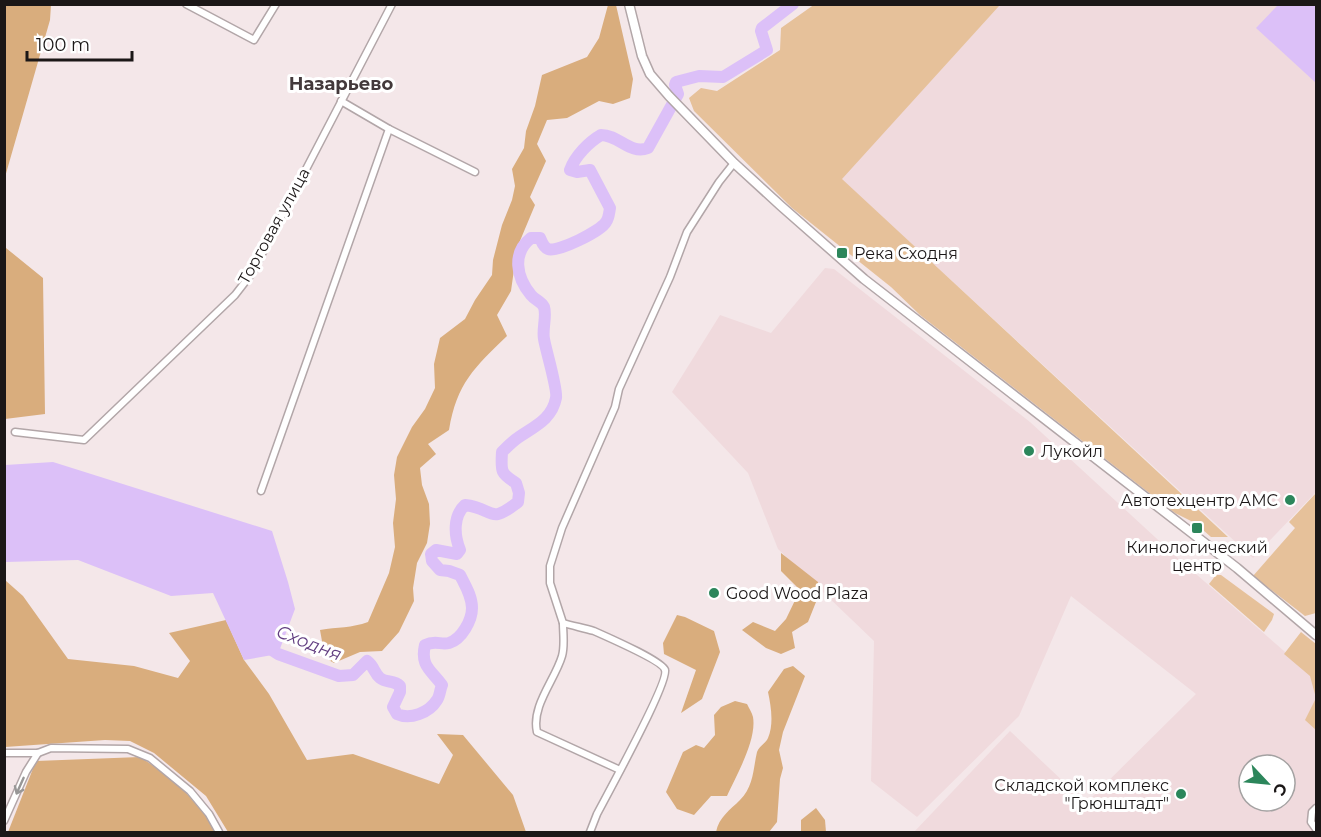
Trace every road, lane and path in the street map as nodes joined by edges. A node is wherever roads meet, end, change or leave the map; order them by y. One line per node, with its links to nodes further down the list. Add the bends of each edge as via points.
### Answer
1 (186, 4): 2 (street, via 254,40)
2 (276, 4)
3 (392, 4): 5 (street, Торговая улица)
4 (629, 4): 7 (street, via 650,74)
5 (341, 101): 6 (street); 9 (street, Торговая улица, via 252,273 235,295 84,440)
6 (389, 129): 8 (street); 10 (street)
7 (734, 163): 11 (street, via 864,279); 12 (street, via 687,232 562,528 550,566 550,583)
8 (475, 172)
9 (15, 432)
10 (261, 491)
11 (1300, 619): 13 (street); 14 (street)
12 (563, 623): 17 (street, via 563,655 540,708 535,723 537,732); 17 (street, via 647,656 666,670 663,684)
13 (1317, 624)
14 (1317, 635)
15 (4, 753): 16 (street)
16 (38, 753): 19 (street, one-way to 19); 21 (street, via 51,748 106,747 128,749 150,758 190,791)
17 (620, 770): 22 (street)
18 (1317, 808): 20 (street, via 1312,812 1311,822)
19 (4, 821)
20 (1317, 829)
21 (219, 832)
22 (590, 832)

